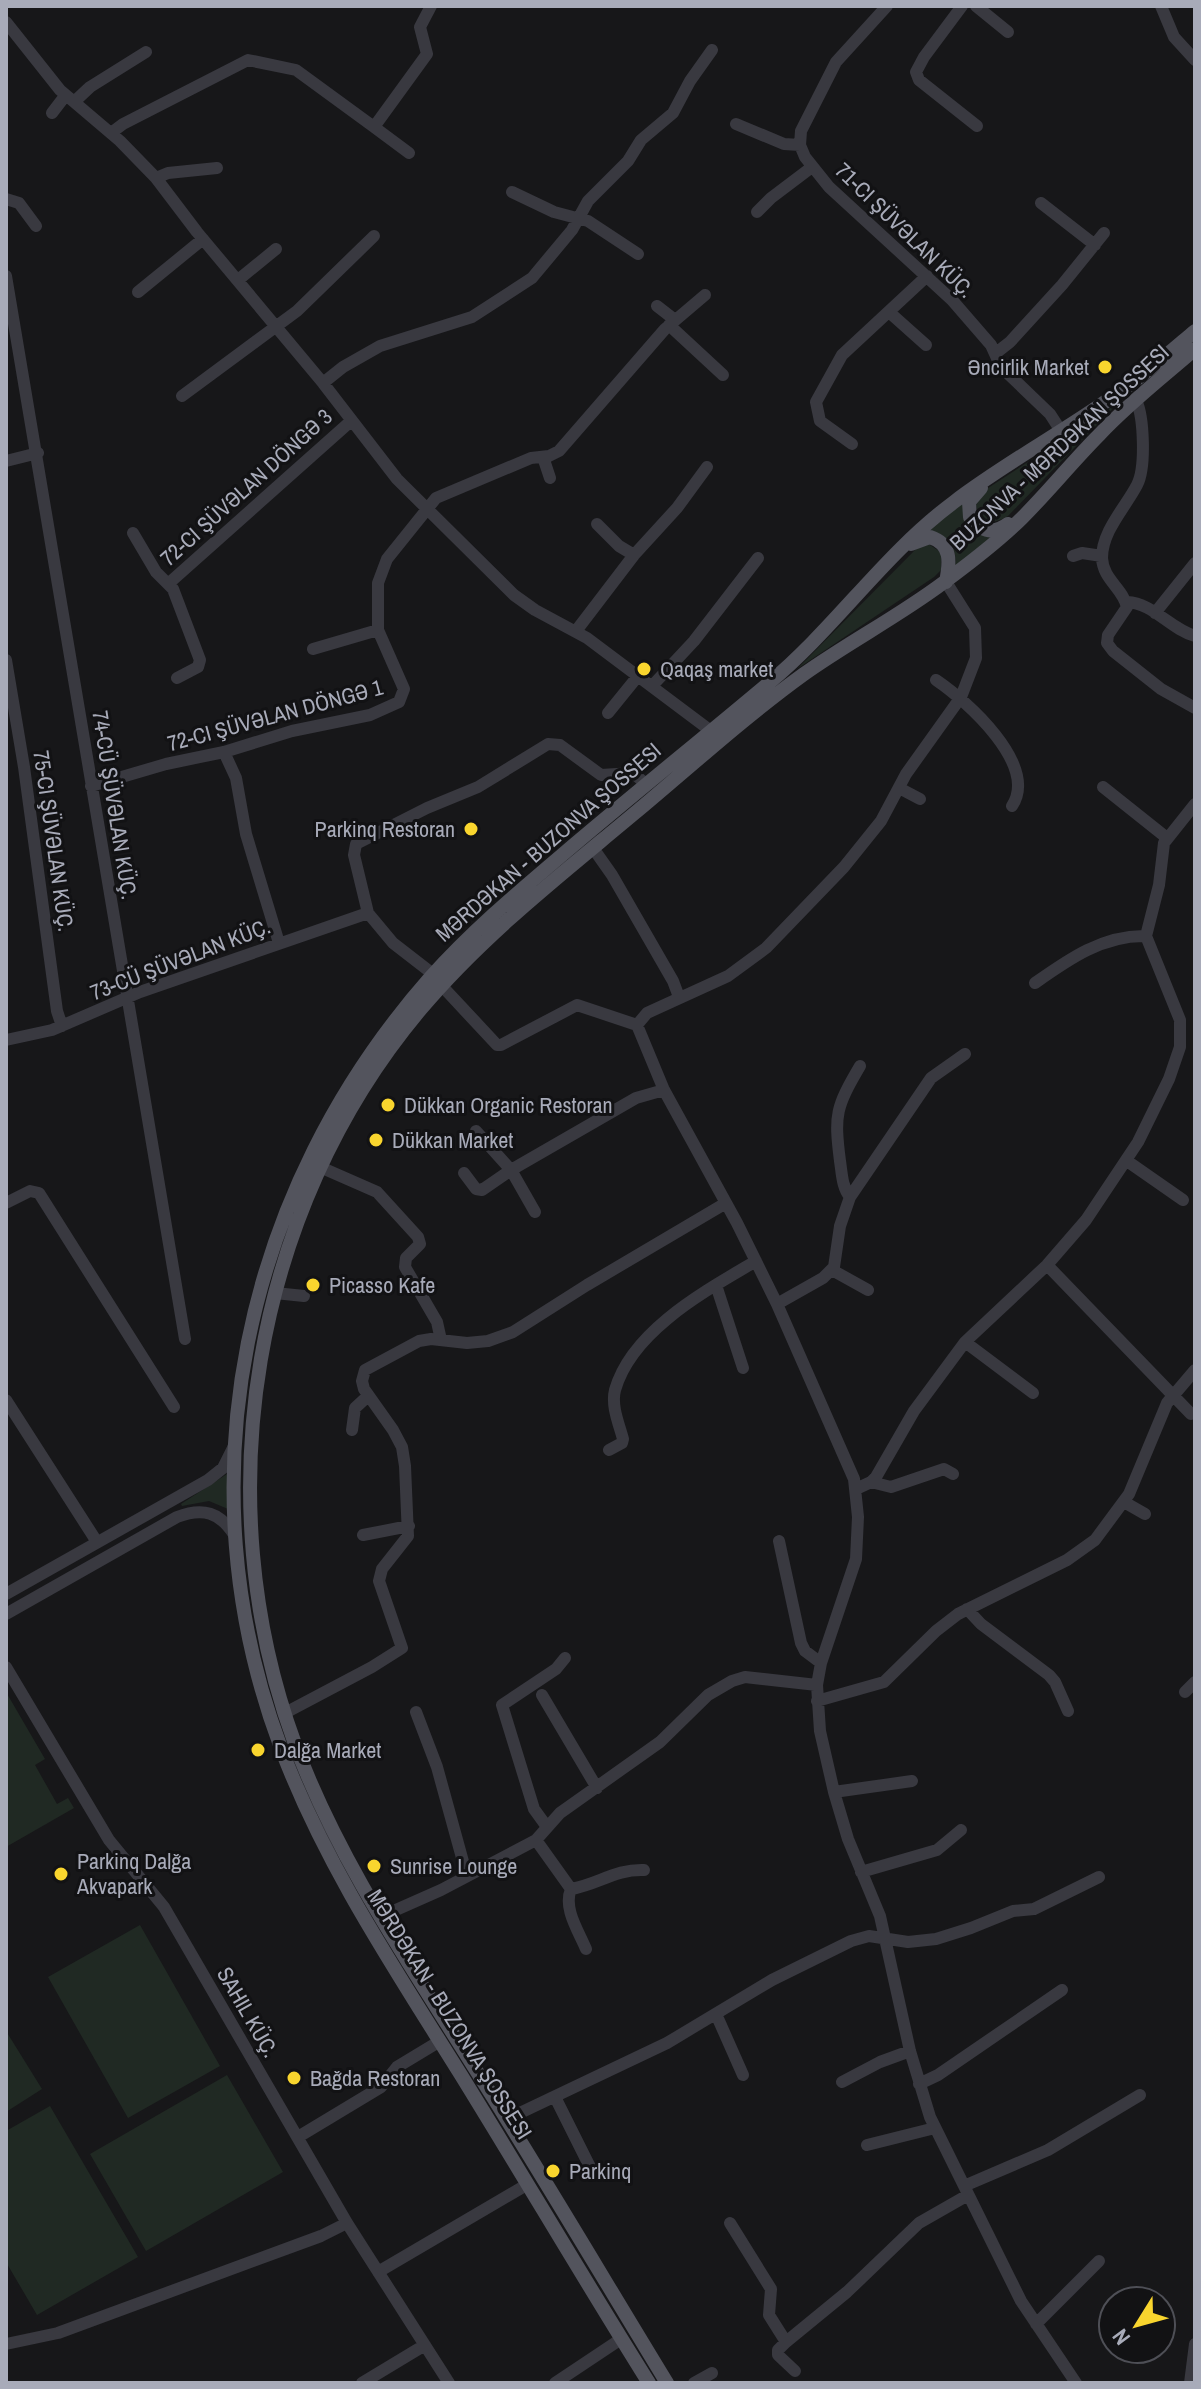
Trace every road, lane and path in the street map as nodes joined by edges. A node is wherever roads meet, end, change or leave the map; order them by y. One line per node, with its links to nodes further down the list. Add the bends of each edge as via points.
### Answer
1 (431, 6): 15 (street, via 420,27 427,54)
2 (887, 6): 17 (street, via 840,56 801,131)
3 (962, 6): 14 (street, via 916,72 919,80)
4 (976, 6): 7 (street)
5 (1161, 6): 10 (street, via 1170,31)
6 (6, 22): 11 (street)
7 (1008, 32)
8 (712, 50): 26 (street, via 673,113 636,146)
9 (146, 52): 11 (street)
10 (1195, 60)
11 (70, 99): 12 (street); 16 (street)
12 (52, 113)
13 (736, 124): 17 (street, via 784,144)
14 (977, 126)
15 (374, 127): 16 (street, via 296,70 248,60); 18 (street)
16 (111, 133): 21 (street)
17 (800, 145): 19 (street, 71-CI ŞÜVƏLAN KÜÇ.)
18 (409, 153)
19 (812, 167): 25 (street); 35 (street, 71-CI ŞÜVƏLAN KÜÇ.)
20 (217, 168): 21 (street)
21 (156, 178): 30 (street)
22 (512, 192): 26 (street)
23 (6, 199): 27 (street, via 19,203)
24 (1041, 203): 31 (street)
25 (757, 212)
26 (578, 219): 33 (street); 48 (street, via 532,278 495,304 472,317 380,346)
27 (36, 226)
28 (1104, 233): 31 (street)
29 (374, 236): 42 (street)
30 (203, 239): 36 (street); 37 (street)
31 (1095, 245): 46 (street)
32 (276, 249): 36 (street)
33 (638, 254)
34 (6, 276): 54 (street, 74-CÜ ŞÜVƏLAN KÜÇ.)
35 (927, 276): 40 (street); 46 (street, 71-CI ŞÜVƏLAN KÜÇ.)
36 (238, 280): 42 (street)
37 (138, 292)
38 (705, 295): 41 (street)
39 (657, 306): 41 (street)
40 (889, 312): 44 (street); 53 (street, via 842,355 816,402 820,421)
41 (672, 323): 47 (street); 55 (street, via 559,451)
42 (277, 327): 48 (street); 49 (street)
43 (1195, 331): 52 (main road, MƏRDƏKAN - BUZONVA ŞOSSESI)
44 (926, 345)
45 (1195, 349): 50 (main road, BUZONVA - MƏRDƏKAN ŞOSSESI)
46 (996, 353): 52 (street, 71-CI ŞÜVƏLAN KÜÇ., via 1001,367)
47 (723, 375)
48 (323, 383): 51 (street)
49 (182, 396)
50 (1136, 400): 60 (main road, BUZONVA - MƏRDƏKAN ŞOSSESI); 66 (street, via 1143,419 1140,480 1116,518)
51 (351, 421): 61 (street); 71 (street, 72-CI ŞÜVƏLAN DÖNGƏ 3)
52 (1061, 431): 57 (main road, MƏRDƏKAN - BUZONVA ŞOSSESI)
53 (852, 444)
54 (38, 453): 56 (street); 89 (street, 74-CÜ ŞÜVƏLAN KÜÇ.)
55 (543, 457): 59 (street); 61 (street, via 446,493)
56 (6, 461)
57 (1011, 462): 60 (main road, via 975,493 969,502 970,517 984,530 994,531); 67 (main road, MƏRDƏKAN - BUZONVA ŞOSSESI, via 947,507)
58 (707, 467): 64 (street)
59 (550, 478)
60 (1039, 500): 70 (main road, BUZONVA - MƏRDƏKAN ŞOSSESI)
61 (427, 508): 74 (street, 72-CI ŞÜVƏLAN DÖNGƏ 1, via 382,570); 75 (street, via 514,595)
62 (597, 524): 64 (street)
63 (133, 533): 71 (street)
64 (634, 555): 75 (street)
65 (1073, 556): 66 (street)
66 (1102, 556): 72 (street, via 1107,576)
67 (891, 557): 70 (main road, via 923,537 938,540 949,556); 86 (main road, MƏRDƏKAN - BUZONVA ŞOSSESI, via 797,658)
68 (758, 558): 82 (street)
69 (1195, 563): 73 (street)
70 (946, 582): 83 (street, via 978,638); 96 (main road, BUZONVA - MƏRDƏKAN ŞOSSESI, via 799,678)
71 (168, 584): 80 (street, via 201,664)
72 (1127, 602): 73 (street); 84 (street, via 1106,639 1109,647 1161,689)
73 (1155, 613): 76 (street)
74 (378, 630): 77 (street); 87 (street, 72-CI ŞÜVƏLAN DÖNGƏ 1, via 404,689 399,702 370,715)
75 (576, 631): 79 (street)
76 (1195, 636)
77 (313, 649)
78 (6, 660): 105 (street, 75-CI ŞÜVƏLAN KÜÇ.)
79 (638, 676): 82 (street); 85 (street)
80 (177, 678)
81 (936, 680): 83 (street)
82 (652, 686): 86 (street)
83 (961, 697): 91 (street); 94 (street, via 1018,774)
84 (1195, 708)
85 (608, 713)
86 (711, 731): 88 (main road, MƏRDƏKAN - BUZONVA ŞOSSESI)
87 (224, 752): 89 (street, 72-CI ŞÜVƏLAN DÖNGƏ 1); 99 (street, via 236,778 246,834)
88 (646, 784): 97 (street, via 633,773 601,775 560,745 548,744 478,787 356,844); 100 (main road, MƏRDƏKAN - BUZONVA ŞOSSESI, via 507,902)
89 (91, 786): 103 (street, 74-CÜ ŞÜVƏLAN KÜÇ.)
90 (1103, 787): 95 (street)
91 (899, 788): 92 (street); 102 (street, via 866,840 776,940 728,976)
92 (920, 799)
93 (1195, 804): 95 (street)
94 (1012, 806)
95 (1167, 838): 98 (street)
96 (593, 848): 100 (main road, BUZONVA - MƏRDƏKAN ŞOSSESI); 102 (street)
97 (368, 913): 99 (street, 73-CÜ ŞÜVƏLAN KÜÇ.); 100 (street, via 393,943)
98 (1146, 936): 101 (street, via 1122,936 1082,952); 111 (street, via 1178,1014 1181,1037 1169,1079)
99 (279, 943): 103 (street, 73-CÜ ŞÜVƏLAN KÜÇ.)
100 (438, 980): 104 (street, via 497,1045 577,1005); 112 (main road, BUZONVA - MƏRDƏKAN ŞOSSESI, via 379,1064); 140 (main road, MƏRDƏKAN - BUZONVA ŞOSSESI, via 368,1056 297,1181 259,1290 244,1356)
101 (1035, 983)
102 (679, 997): 104 (street, via 647,1013)
103 (127, 998): 105 (street, 73-CÜ ŞÜVƏLAN KÜÇ.); 128 (street, 74-CÜ ŞÜVƏLAN KÜÇ.)
104 (637, 1025): 109 (street)
105 (62, 1026): 106 (street, 73-CÜ ŞÜVƏLAN KÜÇ.)
106 (6, 1040)
107 (965, 1054): 115 (street, via 931,1078)
108 (860, 1066): 115 (street, via 836,1116 844,1187)
109 (664, 1090): 113 (street, via 636,1098); 118 (street)
110 (476, 1131): 113 (street)
111 (1127, 1161): 116 (street); 121 (street)
112 (320, 1167): 125 (main road, BUZONVA - MƏRDƏKAN ŞOSSESI); 129 (street, via 377,1192 418,1237 420,1244 406,1258 405,1267 437,1322)
113 (511, 1170): 114 (street, via 479,1191); 119 (street)
114 (464, 1173)
115 (850, 1197): 122 (street)
116 (1183, 1200)
117 (6, 1203): 137 (street, via 30,1191 39,1193)
118 (726, 1203): 120 (street); 129 (street, via 513,1332 488,1341)
119 (535, 1212)
120 (756, 1261): 123 (street); 127 (street)
121 (1047, 1265): 130 (street); 134 (street)
122 (832, 1270): 124 (street); 127 (street)
123 (716, 1285): 131 (street); 141 (street, via 672,1315 628,1362 614,1401 623,1439)
124 (868, 1290)
125 (275, 1293): 126 (street); 165 (main road, BUZONVA - MƏRDƏKAN ŞOSSESI, via 260,1360 250,1490 262,1624)
126 (304, 1296)
127 (777, 1304): 144 (street)
128 (185, 1339)
129 (441, 1340): 135 (street, via 419,1341 371,1365 362,1375)
130 (965, 1342): 133 (street); 143 (street)
131 (743, 1368)
132 (1193, 1377): 134 (street)
133 (1033, 1393)
134 (1173, 1394): 138 (street); 145 (street)
135 (368, 1396): 139 (street, via 355,1408); 147 (street, via 402,1447)
136 (6, 1400): 151 (street)
137 (174, 1407)
138 (1191, 1414)
139 (352, 1430)
140 (234, 1446): 149 (main road, MƏRDƏKAN - BUZONVA ŞOSSESI); 151 (street, via 223,1468 208,1480)
141 (609, 1450)
142 (953, 1474): 143 (street, via 944,1469 891,1487)
143 (871, 1482): 144 (street)
144 (856, 1489): 156 (street, via 856,1559)
145 (1124, 1502): 146 (street); 153 (street, via 1078,1553)
146 (1145, 1514)
147 (409, 1526): 148 (street); 165 (street, via 406,1541 379,1575 402,1643 400,1651)
148 (363, 1535)
149 (235, 1536): 154 (street, via 216,1515 191,1512); 182 (main road, MƏRDƏKAN - BUZONVA ŞOSSESI, via 249,1639 287,1762 339,1873)
150 (779, 1541): 156 (street, via 801,1643)
151 (97, 1542): 152 (street)
152 (6, 1594)
153 (967, 1609): 162 (street, via 884,1682); 163 (street, via 1049,1675)
154 (6, 1614)
155 (565, 1658): 169 (street, via 502,1705 534,1809)
156 (821, 1663): 159 (street)
157 (6, 1667): 191 (street, SAHIL KÜÇ., via 109,1840 164,1907)
158 (1195, 1682): 160 (street)
159 (817, 1685): 162 (street); 167 (street, via 745,1677 732,1681)
160 (1185, 1692)
161 (542, 1695): 167 (street)
162 (817, 1701): 168 (street)
163 (1068, 1711)
164 (416, 1712): 174 (street)
165 (285, 1713): 177 (main road, BUZONVA - MƏRDƏKAN ŞOSSESI, via 329,1822)
166 (912, 1781): 168 (street)
167 (597, 1788): 169 (street)
168 (834, 1792): 173 (street)
169 (547, 1827): 171 (street)
170 (961, 1830): 173 (street, via 937,1850)
171 (536, 1840): 174 (street); 176 (street)
172 (644, 1870): 176 (street, via 619,1871)
173 (861, 1872): 178 (street)
174 (467, 1876): 177 (street)
175 (1099, 1877): 178 (street, via 1034,1909 1013,1911 936,1939)
176 (571, 1889): 179 (street, via 568,1907)
177 (380, 1917): 189 (main road, BUZONVA - MƏRDƏKAN ŞOSSESI)
178 (886, 1939): 181 (street, via 851,1941); 183 (street)
179 (586, 1949)
180 (1062, 1990): 186 (street)
181 (716, 2014): 184 (street); 188 (street)
182 (440, 2041): 191 (street, via 397,2067 381,2087); 194 (main road, MƏRDƏKAN - BUZONVA ŞOSSESI)
183 (910, 2051): 185 (street); 186 (street)
184 (743, 2075)
185 (842, 2082)
186 (919, 2084): 190 (street)
187 (1140, 2095): 195 (street)
188 (555, 2097): 189 (street); 193 (street)
189 (507, 2119): 212 (main road, BUZONVA - MƏRDƏKAN ŞOSSESI)
190 (935, 2128): 192 (street); 195 (street)
191 (298, 2137): 196 (street, SAHIL KÜÇ.)
192 (867, 2145)
193 (591, 2169)
194 (528, 2184): 199 (street); 201 (main road, MƏRDƏKAN - BUZONVA ŞOSSESI)
195 (966, 2191): 200 (street); 202 (street, via 919,2223)
196 (347, 2223): 199 (street, SAHIL KÜÇ.); 203 (street, via 58,2333)
197 (730, 2223): 202 (street, via 771,2289 769,2315)
198 (1099, 2261): 200 (street)
199 (378, 2272): 205 (street, SAHIL KÜÇ.)
200 (1036, 2324): 214 (street)
201 (621, 2339): 210 (street); 211 (main road, MƏRDƏKAN - BUZONVA ŞOSSESI)
202 (786, 2342): 206 (street, via 778,2355)
203 (6, 2344)
204 (1195, 2344): 215 (street)
205 (425, 2345): 208 (street); 209 (street, SAHIL KÜÇ.)
206 (795, 2371)
207 (712, 2373): 213 (street)
208 (362, 2383)
209 (449, 2383)
210 (555, 2383)
211 (649, 2383)
212 (667, 2383)
213 (694, 2383)
214 (1076, 2383)
215 (1190, 2383)

